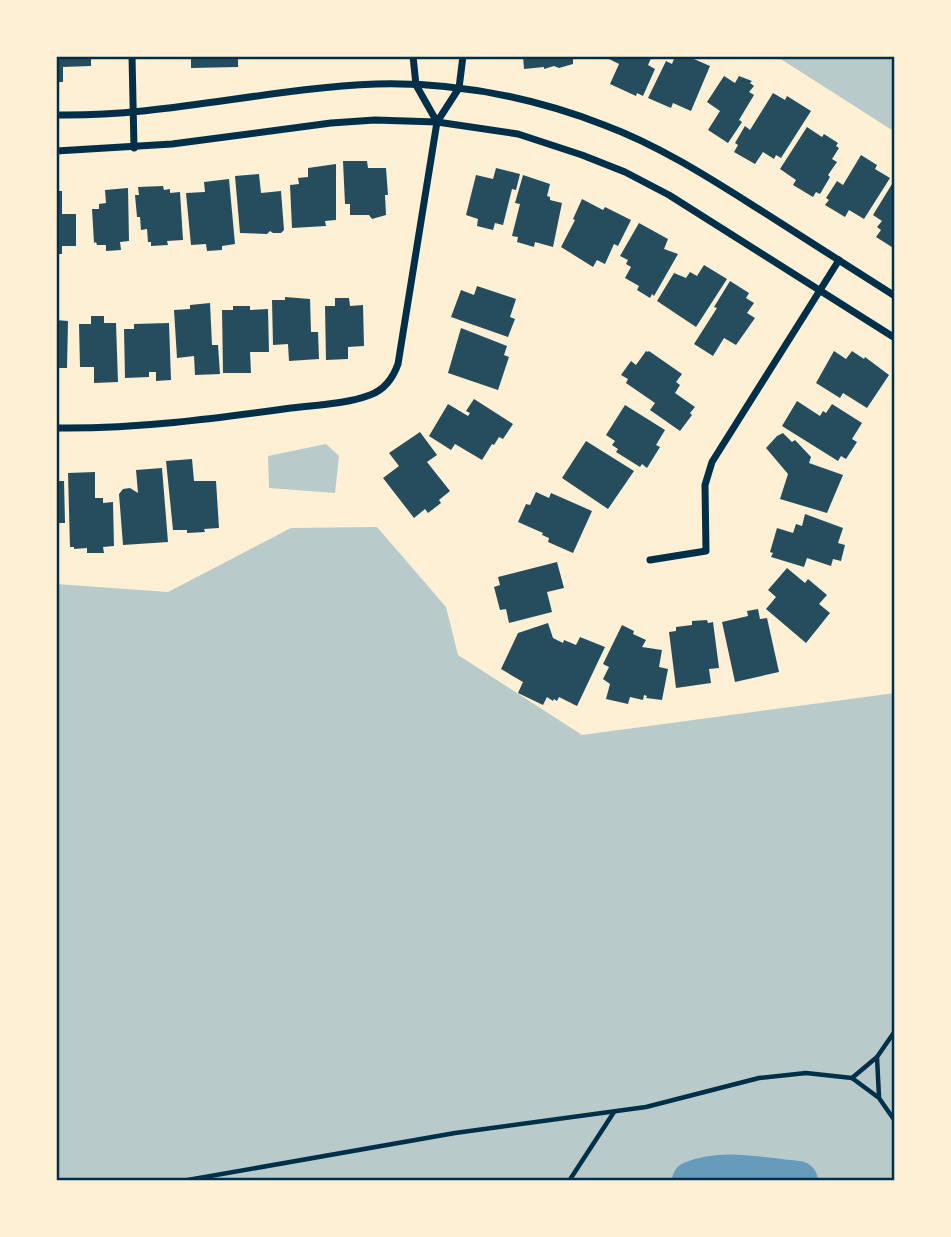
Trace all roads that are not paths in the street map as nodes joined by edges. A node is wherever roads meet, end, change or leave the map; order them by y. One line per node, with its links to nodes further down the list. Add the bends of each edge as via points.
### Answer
1 (132, 56): 6 (street)
2 (413, 56): 4 (street)
3 (463, 56): 5 (street)
4 (416, 85): 5 (street); 6 (street, via 327,88); 8 (street)
5 (459, 88): 8 (street); 11 (street, via 566,111 634,138 688,166)
6 (132, 112): 7 (street); 9 (street)
7 (56, 115)
8 (437, 122): 9 (street, via 331,123); 12 (street, via 518,134 625,172); 15 (street, via 398,364 381,389 356,399 223,418)
9 (134, 148): 10 (street)
10 (56, 151)
11 (839, 260): 12 (street); 13 (street)
12 (820, 291): 14 (street); 16 (street, via 712,462 705,485 706,551)
13 (895, 296)
14 (895, 338)
15 (56, 428)
16 (650, 560)

